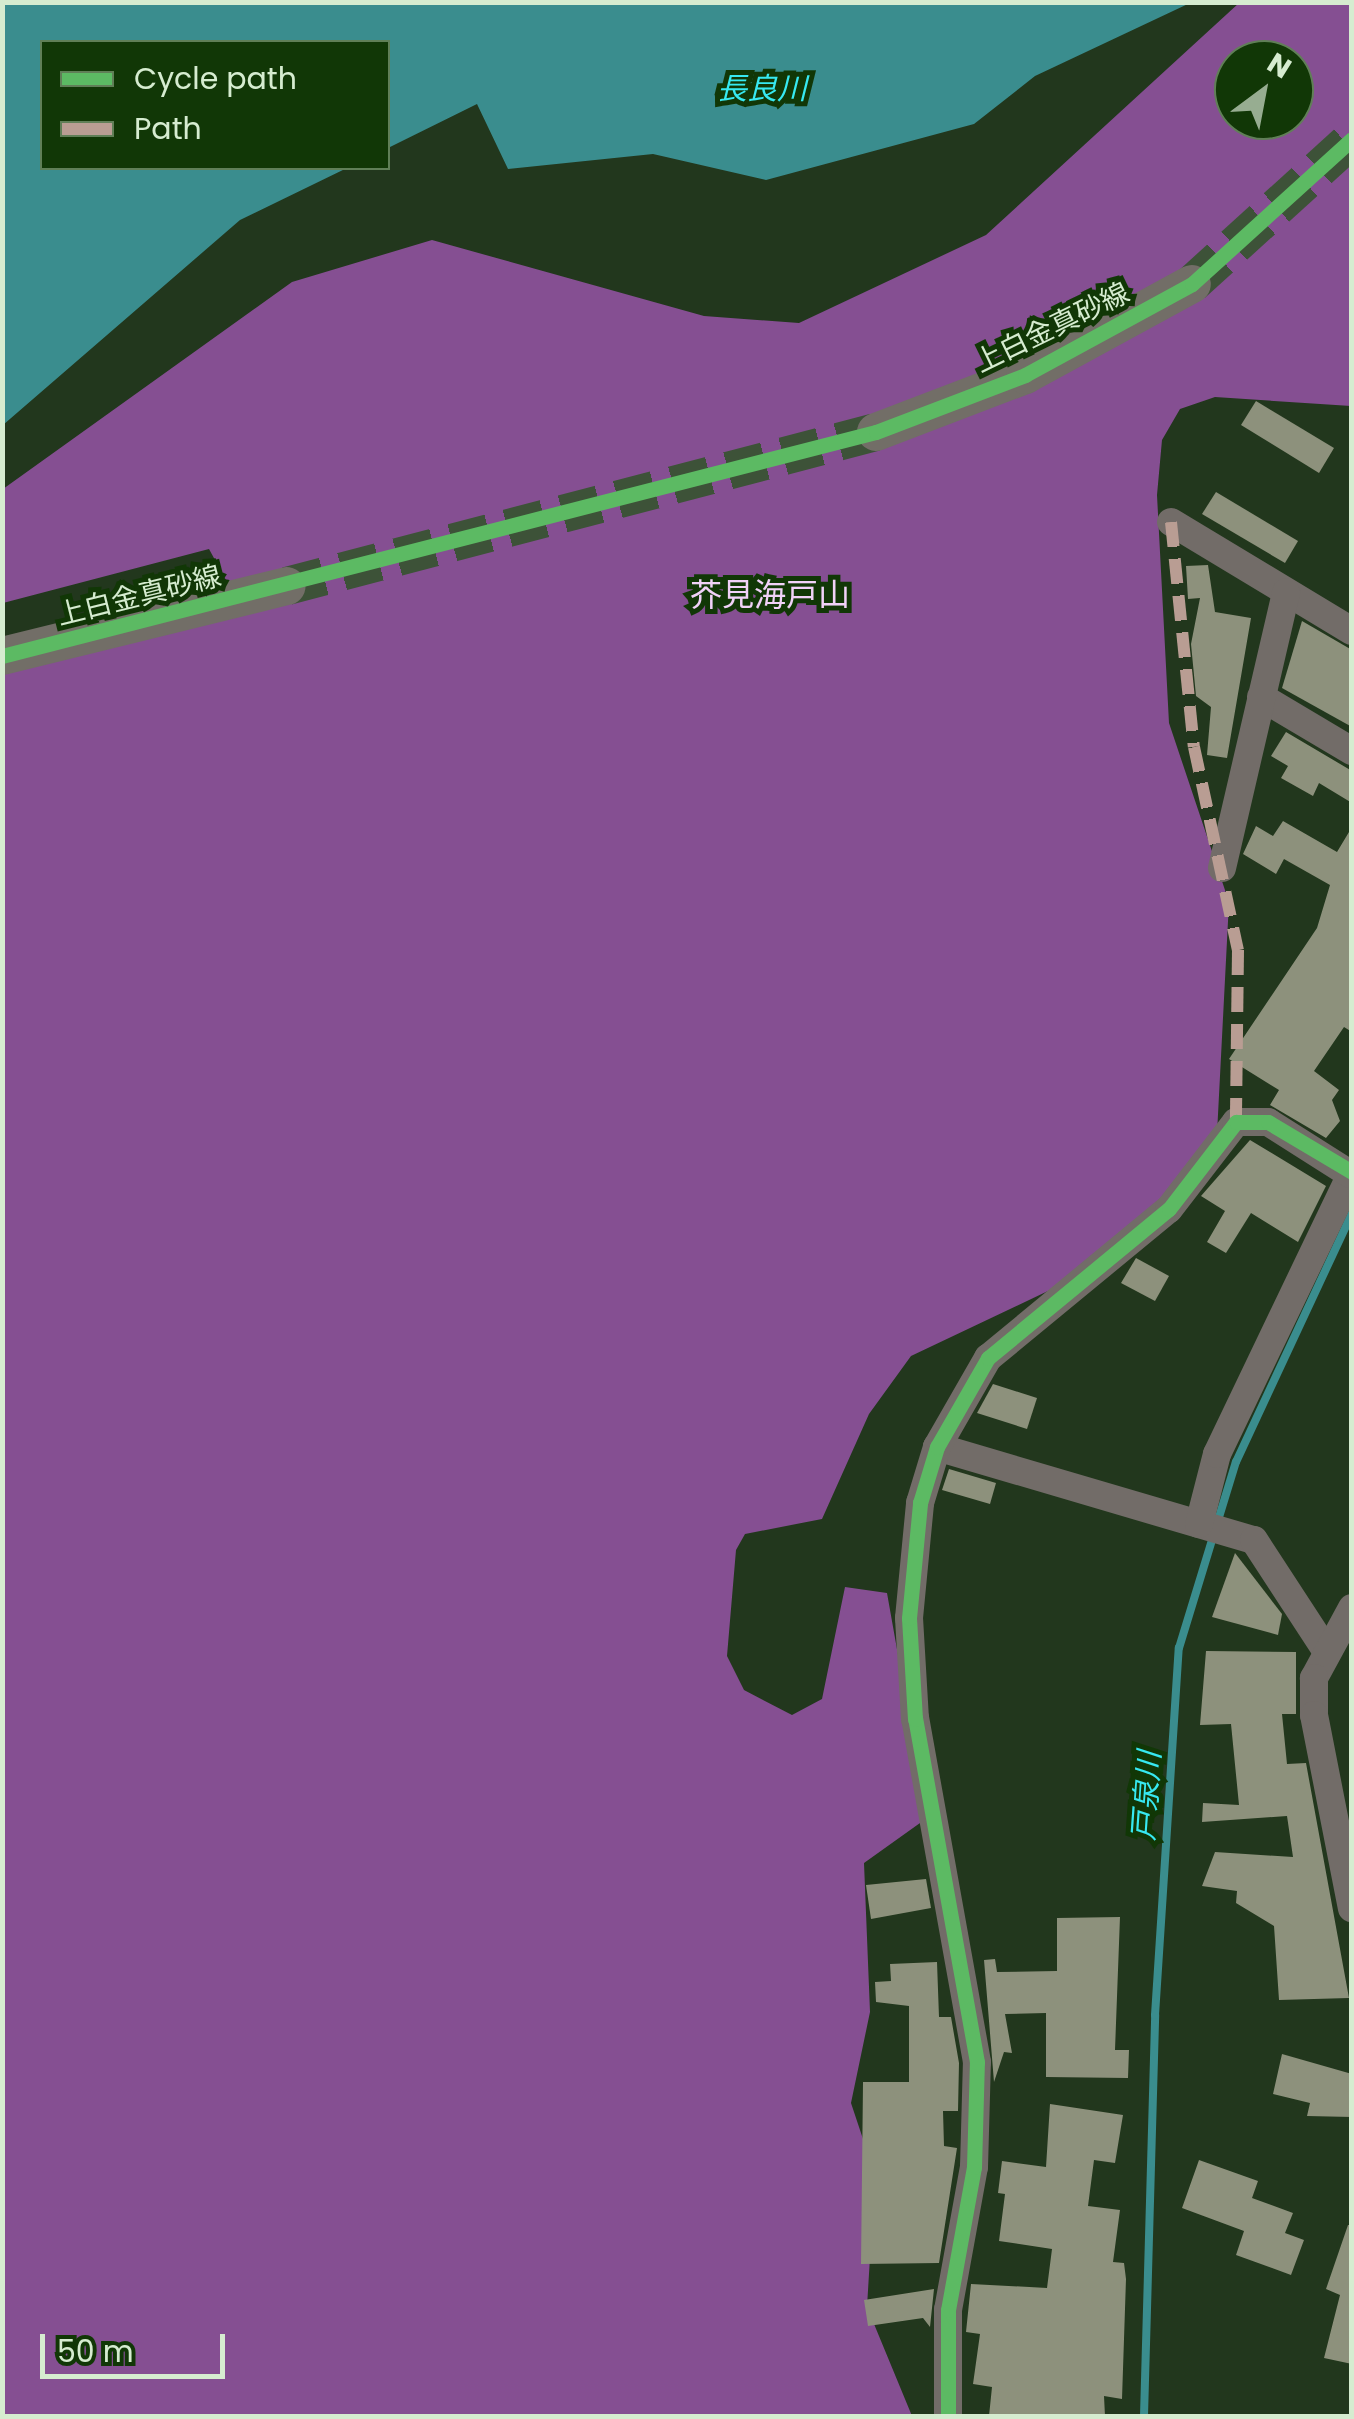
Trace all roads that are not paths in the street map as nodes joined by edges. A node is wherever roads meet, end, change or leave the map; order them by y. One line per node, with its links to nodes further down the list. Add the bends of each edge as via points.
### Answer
1 (1192, 284): 2 (main road, 上白金真砂線, via 1025,375)
2 (876, 432)
3 (1171, 522): 5 (street)
4 (287, 586): 7 (main road, 上白金真砂線)
5 (1286, 592): 6 (street); 8 (street)
6 (1352, 630)
7 (2, 656)
8 (1262, 698): 9 (street); 10 (street)
9 (1352, 752)
10 (1222, 868)
11 (1351, 1173): 12 (street, via 1268,1122 1236,1122 1169,1208 988,1358); 13 (street, via 1217,1454)
12 (937, 1447): 13 (street); 17 (street, via 920,1503 909,1618 914,1702 977,2062 974,2167 948,2310)
13 (1212, 1526): 15 (street, via 1254,1540)
14 (1352, 1608): 15 (street)
15 (1325, 1649): 16 (street, via 1314,1714)
16 (1352, 1908)
17 (948, 2416)

